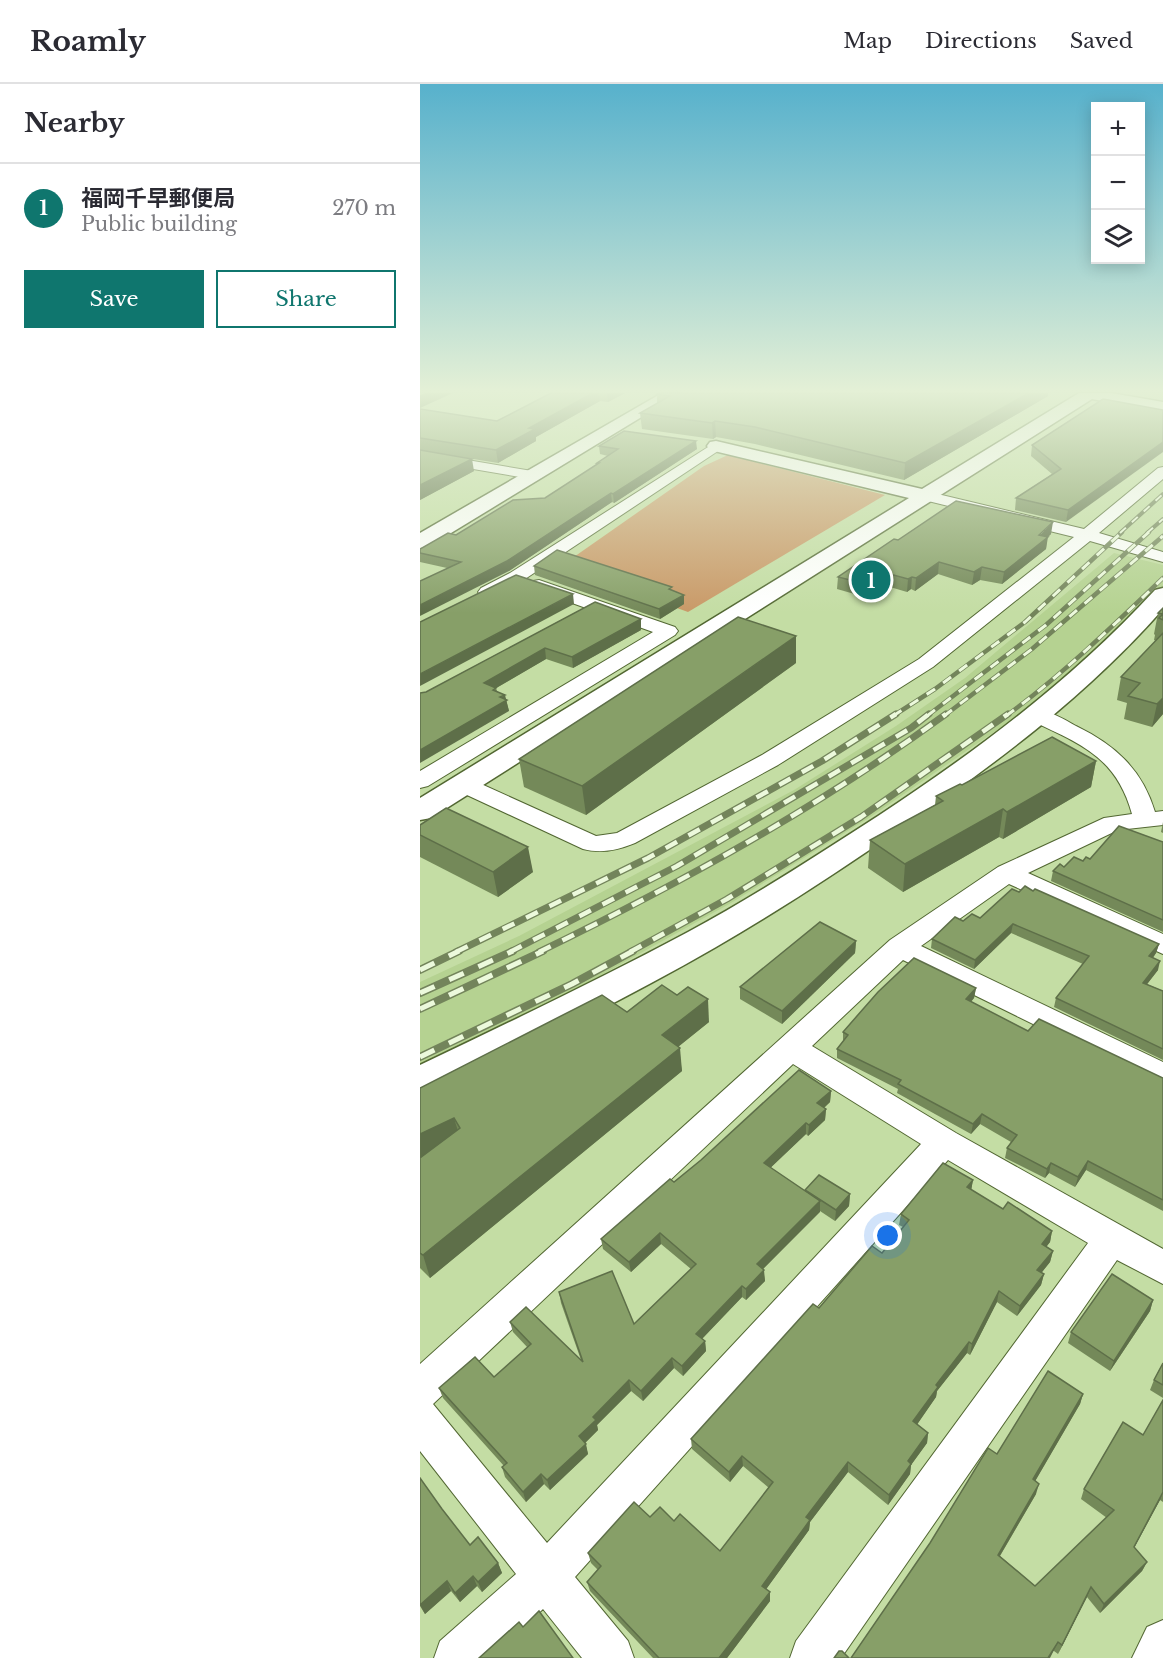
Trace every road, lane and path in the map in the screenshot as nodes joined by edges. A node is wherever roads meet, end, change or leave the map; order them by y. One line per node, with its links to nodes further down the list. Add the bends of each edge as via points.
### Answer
1 (480, 466): 8 (street)
2 (535, 466): 8 (main road)
3 (538, 466): 8 (main road)
4 (685, 466): 14 (street)
5 (801, 466): 9 (main road)
6 (972, 466): 9 (main road)
7 (1163, 471): 11 (street)
8 (523, 474): 10 (main road); 12 (main road)
9 (925, 496): 11 (street); 21 (main road)
10 (420, 527)
11 (1087, 535): 13 (street); 21 (street, via 926,663 770,760 626,838 592,844)
12 (420, 542)
13 (1163, 557)
14 (516, 577): 16 (street); 17 (street)
15 (1163, 595): 19 (main road, via 1129,634)
16 (474, 599)
17 (595, 603): 18 (street); 20 (street, via 668,631)
18 (574, 614)
19 (1038, 715): 23 (street, via 1092,742 1120,764); 29 (main road, via 948,782 745,914 673,956)
20 (426, 771)
21 (462, 784): 22 (main road)
22 (420, 812)
23 (1154, 826): 24 (street, via 1113,824)
24 (1007, 873): 25 (street); 26 (street)
25 (1163, 945)
26 (900, 947): 27 (street); 28 (street)
27 (791, 1048): 30 (street); 33 (street)
28 (1163, 1076)
29 (420, 1083)
30 (944, 1142): 31 (street); 35 (street)
31 (1112, 1238): 32 (street); 39 (street)
32 (1163, 1268)
33 (420, 1390)
34 (420, 1419): 35 (street)
35 (545, 1577): 37 (street); 38 (street)
36 (1163, 1643): 40 (street)
37 (457, 1658)
38 (611, 1658)
39 (813, 1658)
40 (1155, 1658)

